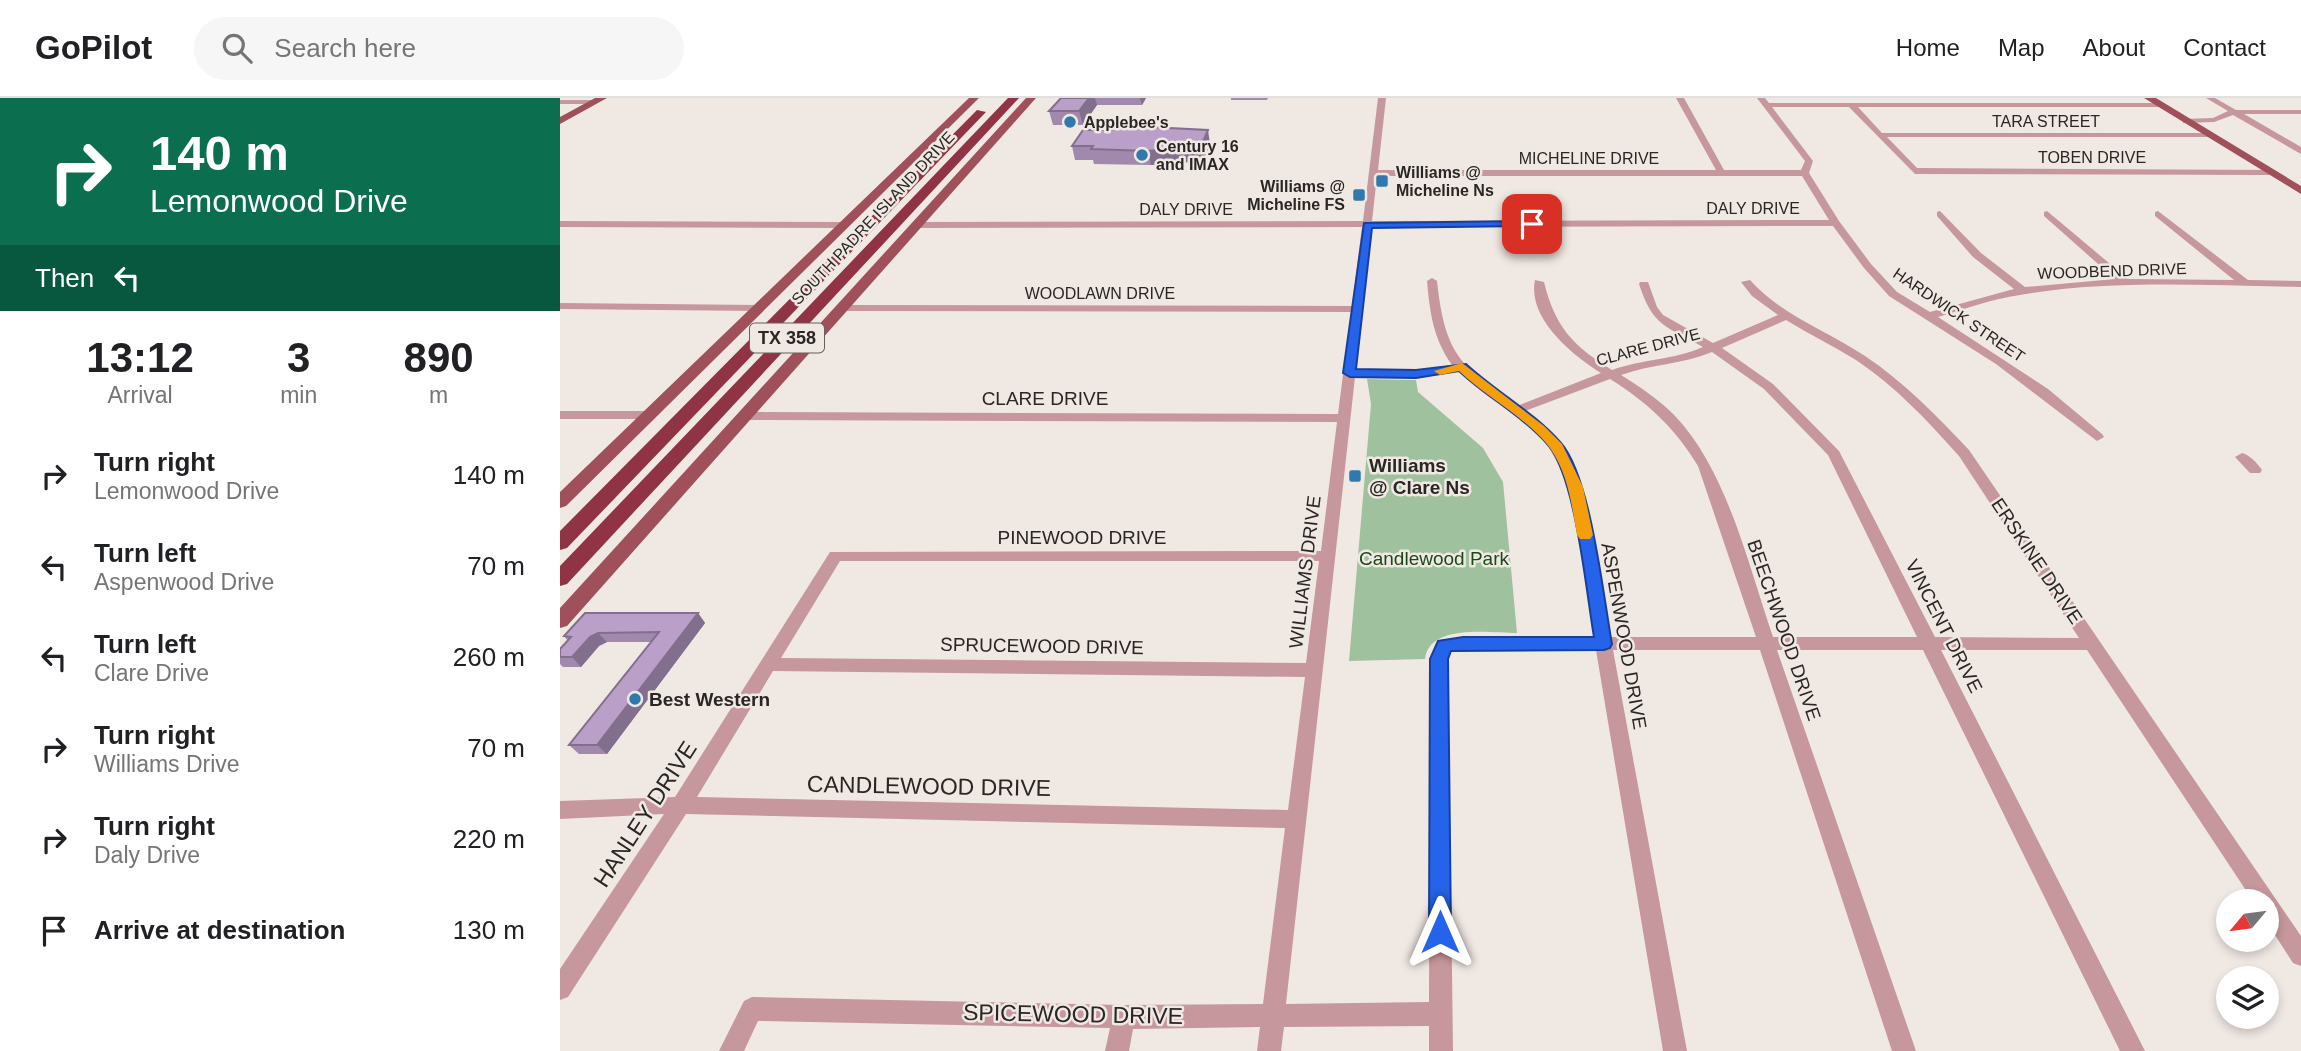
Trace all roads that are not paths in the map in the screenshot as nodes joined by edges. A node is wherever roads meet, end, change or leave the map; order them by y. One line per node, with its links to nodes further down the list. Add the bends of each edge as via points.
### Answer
1 (974, 98): 41 (main road)
2 (983, 98): 35 (highway, via 914,170)
3 (994, 98): 35 (highway, SOUTH PADRE ISLAND DRIVE / TX 358)
4 (1013, 98): 29 (highway, SOUTH PADRE ISLAND DRIVE / TX 358)
5 (1024, 98): 29 (highway)
6 (1031, 98): 42 (main road)
7 (1382, 98): 32 (street, WILLIAMS DRIVE)
8 (1680, 98): 30 (street)
9 (1900, 98): 18 (street)
10 (1976, 98): 16 (street)
11 (2149, 98): 19 (main road)
12 (2210, 98): 20 (street)
13 (598, 100): 14 (street); 22 (main road)
14 (560, 102)
15 (1765, 102): 17 (street); 33 (street, HARDWICK STREET, via 1809,161)
16 (1985, 105): 18 (street); 19 (street)
17 (1852, 106): 18 (street); 24 (street)
18 (1909, 106)
19 (2161, 106): 23 (main road)
20 (2233, 112): 21 (street); 23 (street, via 2214,120); 26 (street)
21 (2301, 112)
22 (560, 121)
23 (2186, 121): 25 (main road)
24 (1883, 135): 25 (street, TARA STREET); 31 (street, TOBEN DRIVE, via 1915,171)
25 (2209, 135): 31 (main road)
26 (2284, 141): 27 (street); 28 (street)
27 (2301, 141)
28 (2301, 151)
29 (947, 168): 74 (highway, SOUTH PADRE ISLAND DRIVE / TX 358)
30 (1721, 172): 32 (street, MICHELINE DRIVE); 33 (street, MICHELINE DRIVE)
31 (2269, 172): 34 (main road)
32 (1374, 173): 43 (street, WILLIAMS DRIVE)
33 (1805, 173): 39 (street, HARDWICK STREET)
34 (2301, 191)
35 (894, 200): 71 (highway, SOUTH PADRE ISLAND DRIVE / TX 358)
36 (1940, 214): 51 (street, via 1977,255)
37 (2047, 214): 48 (street)
38 (2158, 214): 49 (street)
39 (1833, 223): 43 (street, DALY DRIVE); 57 (street, HARDWICK STREET, via 1893,294)
40 (560, 224): 41 (street)
41 (843, 225): 53 (main road)
42 (916, 225): 43 (street, DALY DRIVE); 54 (main road)
43 (1367, 225): 55 (street, WILLIAMS DRIVE)
44 (1432, 281): 59 (street, ASPENWOOD DRIVE, via 1441,335)
45 (1539, 282): 61 (street, BEECHWOOD DRIVE, via 1549,322 1564,341)
46 (1746, 282): 56 (street, ERSKINE DRIVE, via 1764,302)
47 (1644, 284): 58 (street, VINCENT DRIVE, via 1659,317)
48 (2127, 284): 49 (street, WOODBEND DRIVE); 51 (street, WOODBEND DRIVE)
49 (2246, 284): 50 (street, WOODBEND DRIVE)
50 (2301, 284)
51 (2023, 291): 57 (street, WOODBEND DRIVE)
52 (560, 306): 53 (street)
53 (758, 308): 64 (main road)
54 (842, 308): 55 (street, WOODLAWN DRIVE); 65 (main road)
55 (1357, 309): 60 (street, WILLIAMS DRIVE)
56 (1788, 315): 58 (street, CLARE DRIVE); 79 (street, ERSKINE DRIVE, via 1864,360 1935,421 1964,453)
57 (1929, 316): 67 (street, HARDWICK STREET, via 2044,392)
58 (1713, 348): 61 (street, CLARE DRIVE, via 1686,359); 78 (street, VINCENT DRIVE, via 1773,390 1834,454)
59 (1462, 366): 60 (street, via 1416,374); 62 (street, ASPENWOOD DRIVE)
60 (1350, 373): 66 (street, WILLIAMS DRIVE)
61 (1611, 374): 62 (street, CLARE DRIVE); 76 (street, BEECHWOOD DRIVE, via 1658,407 1696,450 1710,476)
62 (1516, 411): 77 (street, ASPENWOOD DRIVE, via 1557,447 1569,469 1582,516)
63 (560, 415): 64 (street)
64 (648, 415): 70 (main road)
65 (746, 416): 66 (street, CLARE DRIVE); 75 (main road)
66 (1344, 418): 73 (street, WILLIAMS DRIVE)
67 (2097, 437)
68 (2242, 457): 69 (street)
69 (2255, 470)
70 (560, 502)
71 (560, 543)
72 (835, 556): 73 (street, PINEWOOD DRIVE); 80 (street, HANLEY DRIVE)
73 (1328, 556): 81 (street, WILLIAMS DRIVE)
74 (560, 579)
75 (560, 621)
76 (1766, 643): 77 (street); 78 (street); 97 (street, BEECHWOOD DRIVE)
77 (1604, 644): 90 (street, via 1444,646 1439,659); 96 (street, ASPENWOOD DRIVE)
78 (1930, 644): 79 (street); 98 (street, VINCENT DRIVE)
79 (2094, 644): 85 (street, ERSKINE DRIVE)
80 (770, 664): 81 (street, SPRUCEWOOD DRIVE); 82 (street, HANLEY DRIVE)
81 (1314, 670): 84 (street, WILLIAMS DRIVE)
82 (681, 805): 83 (street, CANDLEWOOD DRIVE); 84 (street, CANDLEWOOD DRIVE); 88 (street, HANLEY DRIVE)
83 (560, 810)
84 (1296, 819): 89 (street, WILLIAMS DRIVE)
85 (2257, 889)
86 (2279, 922): 87 (street, ERSKINE DRIVE)
87 (2301, 955)
88 (560, 989)
89 (1273, 1014): 90 (street, SPICEWOOD DRIVE); 91 (street, SPICEWOOD DRIVE); 94 (street, WILLIAMS DRIVE)
90 (1440, 1014): 95 (street)
91 (1124, 1017): 92 (street, SPICEWOOD DRIVE, via 752,1009); 93 (street)
92 (731, 1051)
93 (1116, 1051)
94 (1269, 1051)
95 (1441, 1051)
96 (1675, 1051)
97 (1904, 1051)
98 (2133, 1051)

